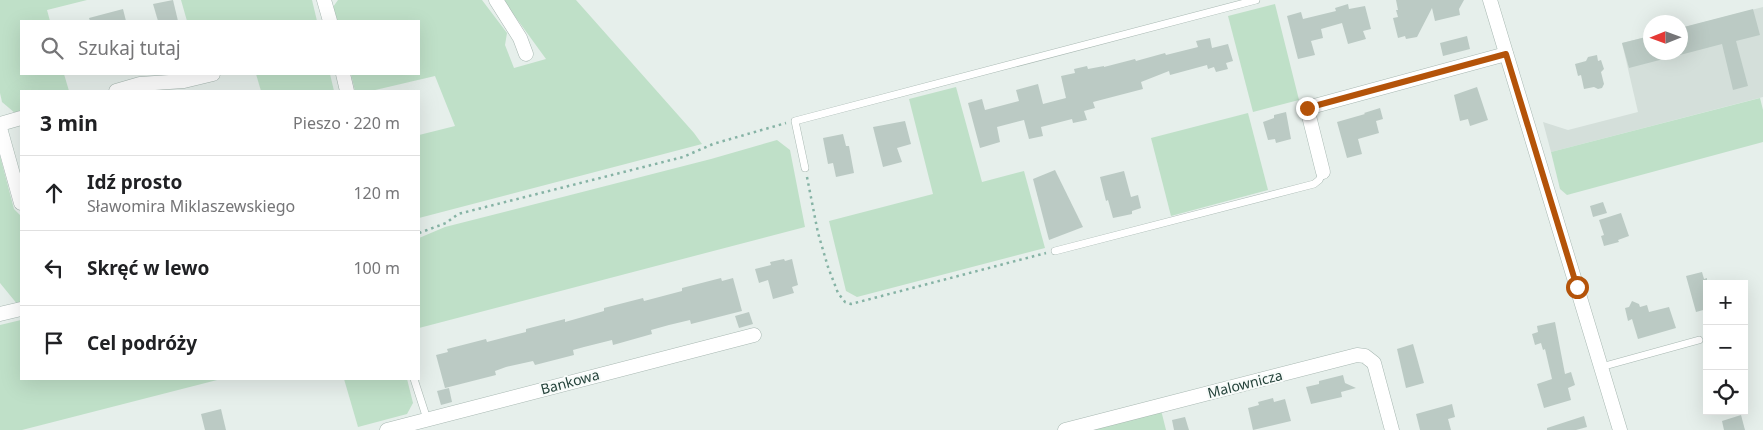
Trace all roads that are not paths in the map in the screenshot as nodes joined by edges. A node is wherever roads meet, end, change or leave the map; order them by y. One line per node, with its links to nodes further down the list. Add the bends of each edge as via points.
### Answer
1 (324, 0): 5 (street)
2 (496, 0): 6 (street, via 520,38)
3 (1256, 0): 15 (lane, via 795,120)
4 (1490, 0): 7 (street)
5 (330, 20)
6 (526, 54)
7 (1506, 54): 16 (street, via 1307,108); 23 (street)
8 (209, 75): 10 (street, via 184,81 140,84)
9 (343, 75): 11 (street)
10 (119, 90)
11 (347, 90)
12 (20, 118): 13 (street)
13 (0, 124)
14 (0, 128): 17 (street)
15 (805, 168)
16 (1323, 172): 18 (lane, via 1314,184)
17 (20, 199)
18 (1056, 251)
19 (20, 308): 20 (street)
20 (0, 314)
21 (754, 335): 25 (street, Bankowa)
22 (1699, 340): 23 (lane)
23 (1601, 367): 29 (street)
24 (414, 380): 25 (lane)
25 (428, 425): 26 (street, Bankowa)
26 (387, 430)
27 (1065, 430): 28 (street, Malownicza, via 1357,355 1365,356 1374,363)
28 (1392, 430)
29 (1620, 430)

